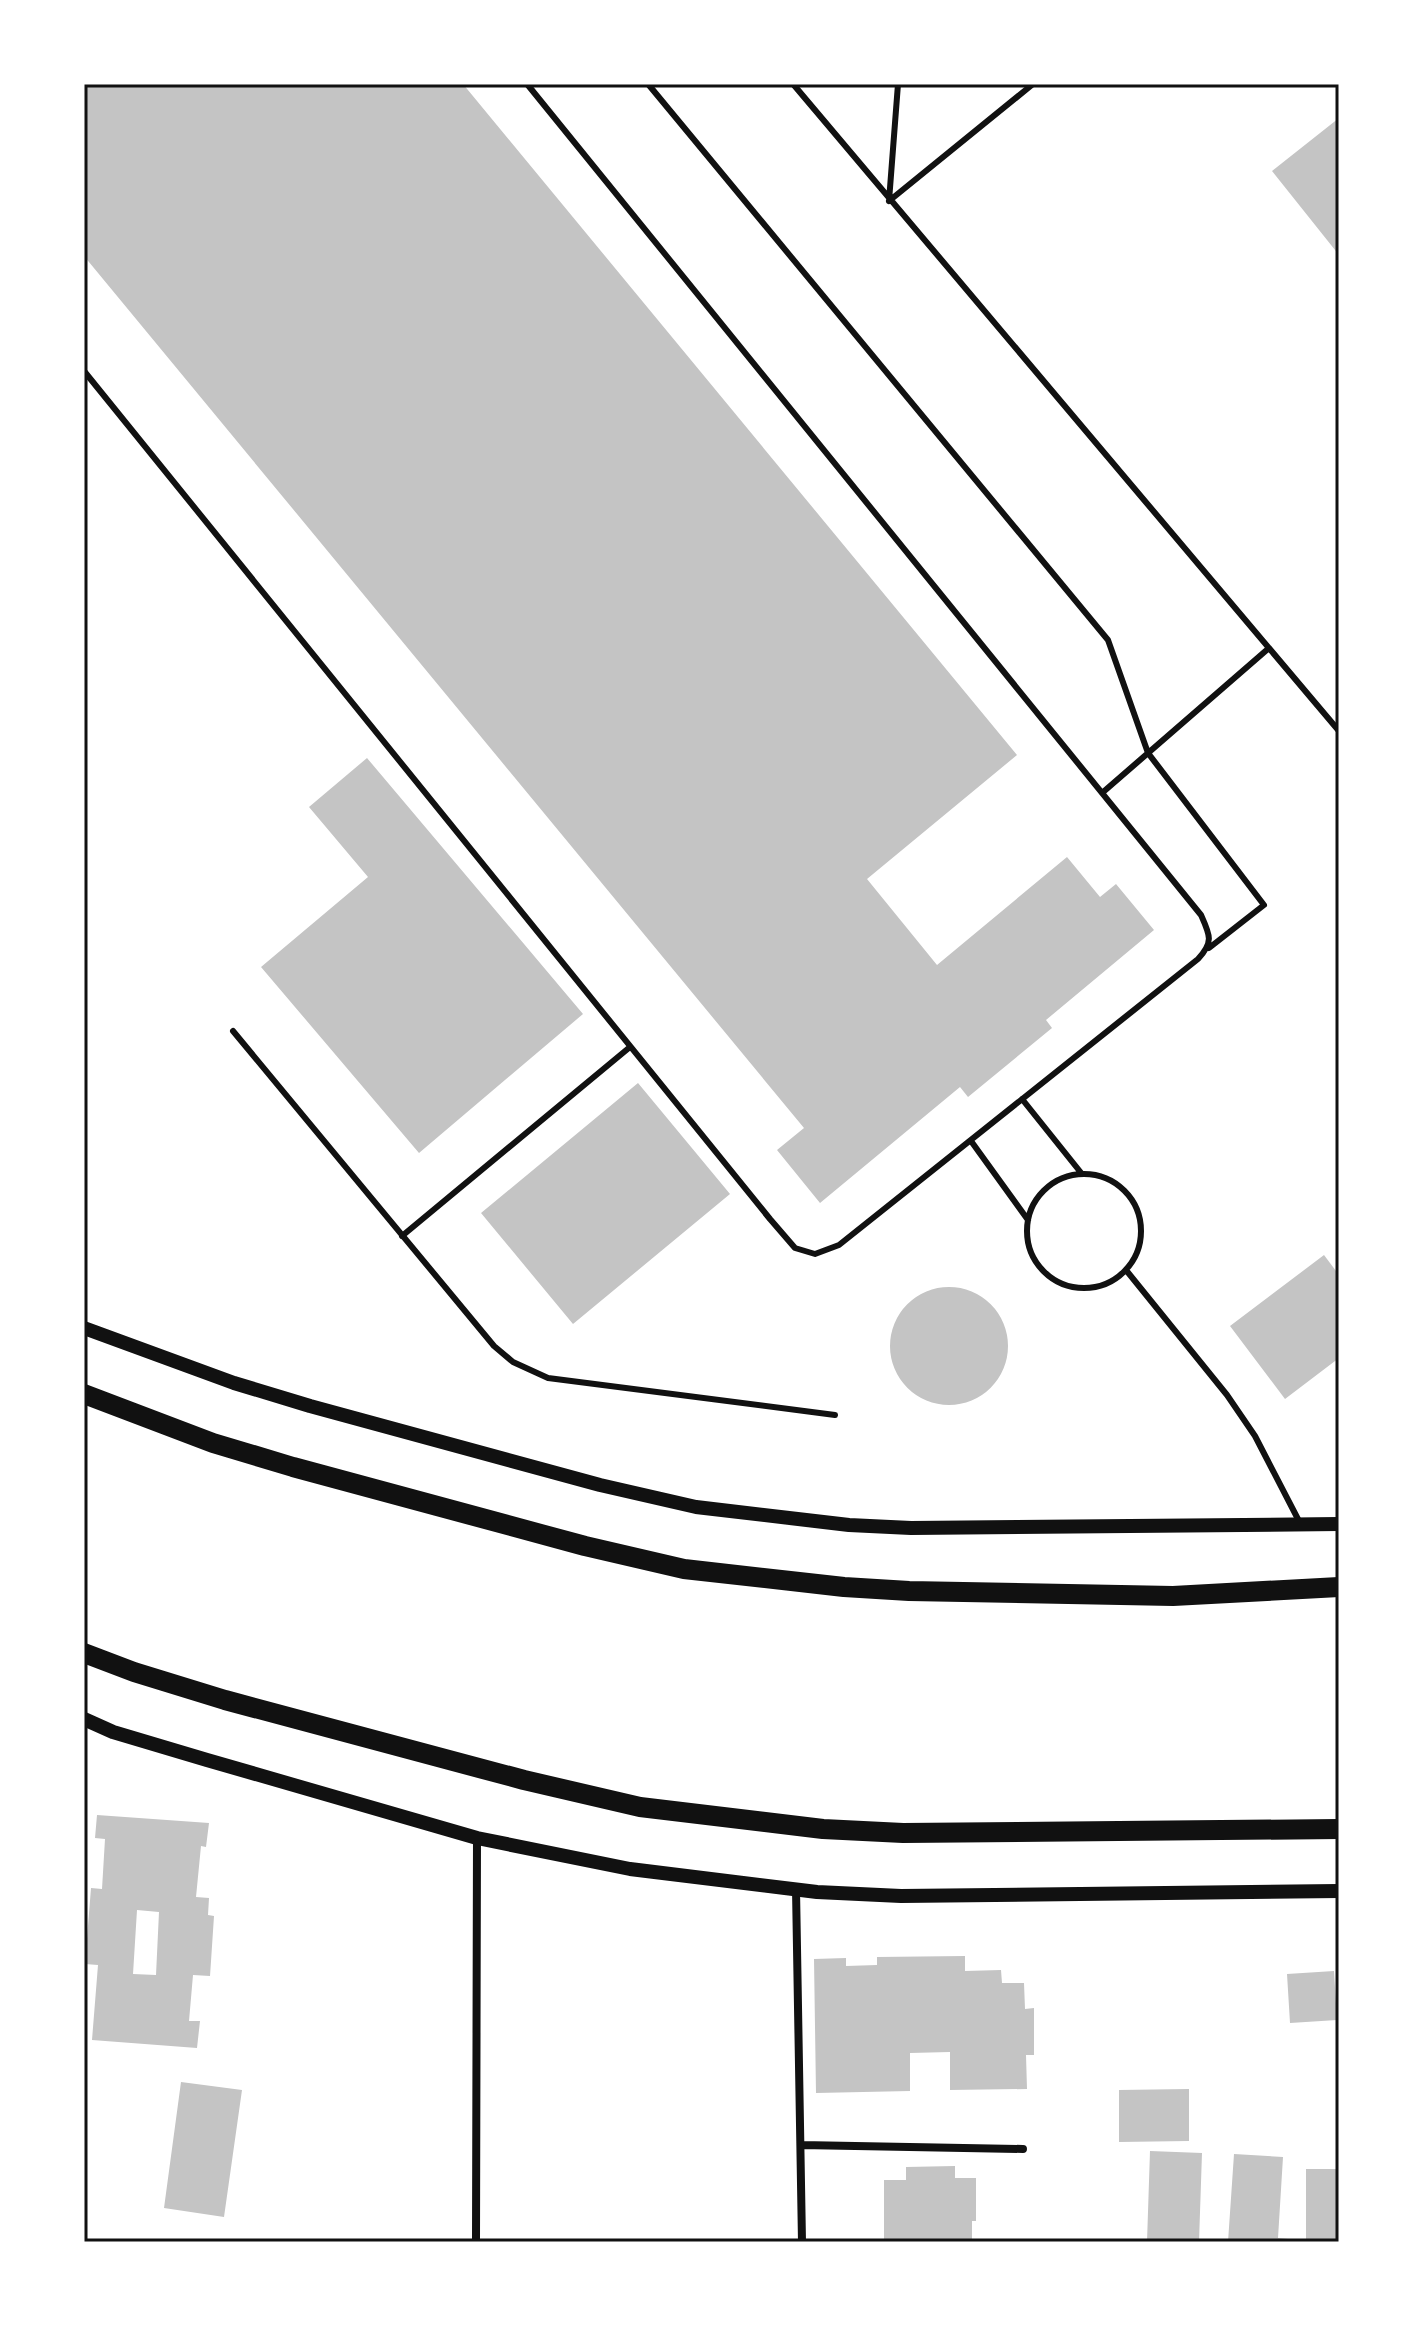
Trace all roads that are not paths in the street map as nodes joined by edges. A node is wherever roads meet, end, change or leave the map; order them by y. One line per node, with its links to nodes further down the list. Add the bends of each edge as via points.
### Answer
1 (527, 84): 11 (lane)
2 (648, 84): 10 (lane, via 1108,640)
3 (793, 84): 6 (lane)
4 (898, 84): 6 (lane)
5 (1033, 84): 6 (lane)
6 (889, 201): 8 (lane)
7 (84, 371): 14 (lane)
8 (1269, 648): 9 (lane); 10 (lane)
9 (1339, 731)
10 (1148, 753): 11 (lane); 12 (lane, via 1264,905)
11 (1102, 793): 12 (lane, via 1201,915)
12 (1209, 948): 15 (lane)
13 (233, 1031): 19 (lane)
14 (630, 1047): 16 (lane, via 795,1248 815,1254 839,1245); 19 (lane)
15 (1022, 1099): 16 (lane); 17 (lane)
16 (971, 1141): 18 (lane)
17 (1082, 1174): 18 (lane, via 1047,1188); 20 (lane, via 1119,1186 1140,1217 1141,1237)
18 (1028, 1220): 20 (lane, via 1033,1256 1058,1282 1094,1288)
19 (402, 1236): 23 (lane, via 494,1346 513,1362 548,1378)
20 (1126, 1270): 24 (lane, via 1227,1395)
21 (84, 1328): 24 (street, via 310,1406 696,1507 911,1528)
22 (84, 1394): 26 (main road, via 293,1467 684,1569 909,1591 1173,1596)
23 (835, 1415)
24 (1301, 1524): 25 (street)
25 (1339, 1524)
26 (1339, 1587)
27 (84, 1653): 29 (main road, via 225,1700 640,1807 903,1833)
28 (84, 1719): 30 (street, via 113,1732)
29 (1339, 1829)
30 (477, 1838): 31 (street, via 630,1869); 35 (street)
31 (796, 1889): 32 (street, via 901,1896); 33 (street)
32 (1339, 1891)
33 (801, 2145): 34 (street); 36 (street)
34 (1023, 2149)
35 (476, 2242)
36 (802, 2242)

